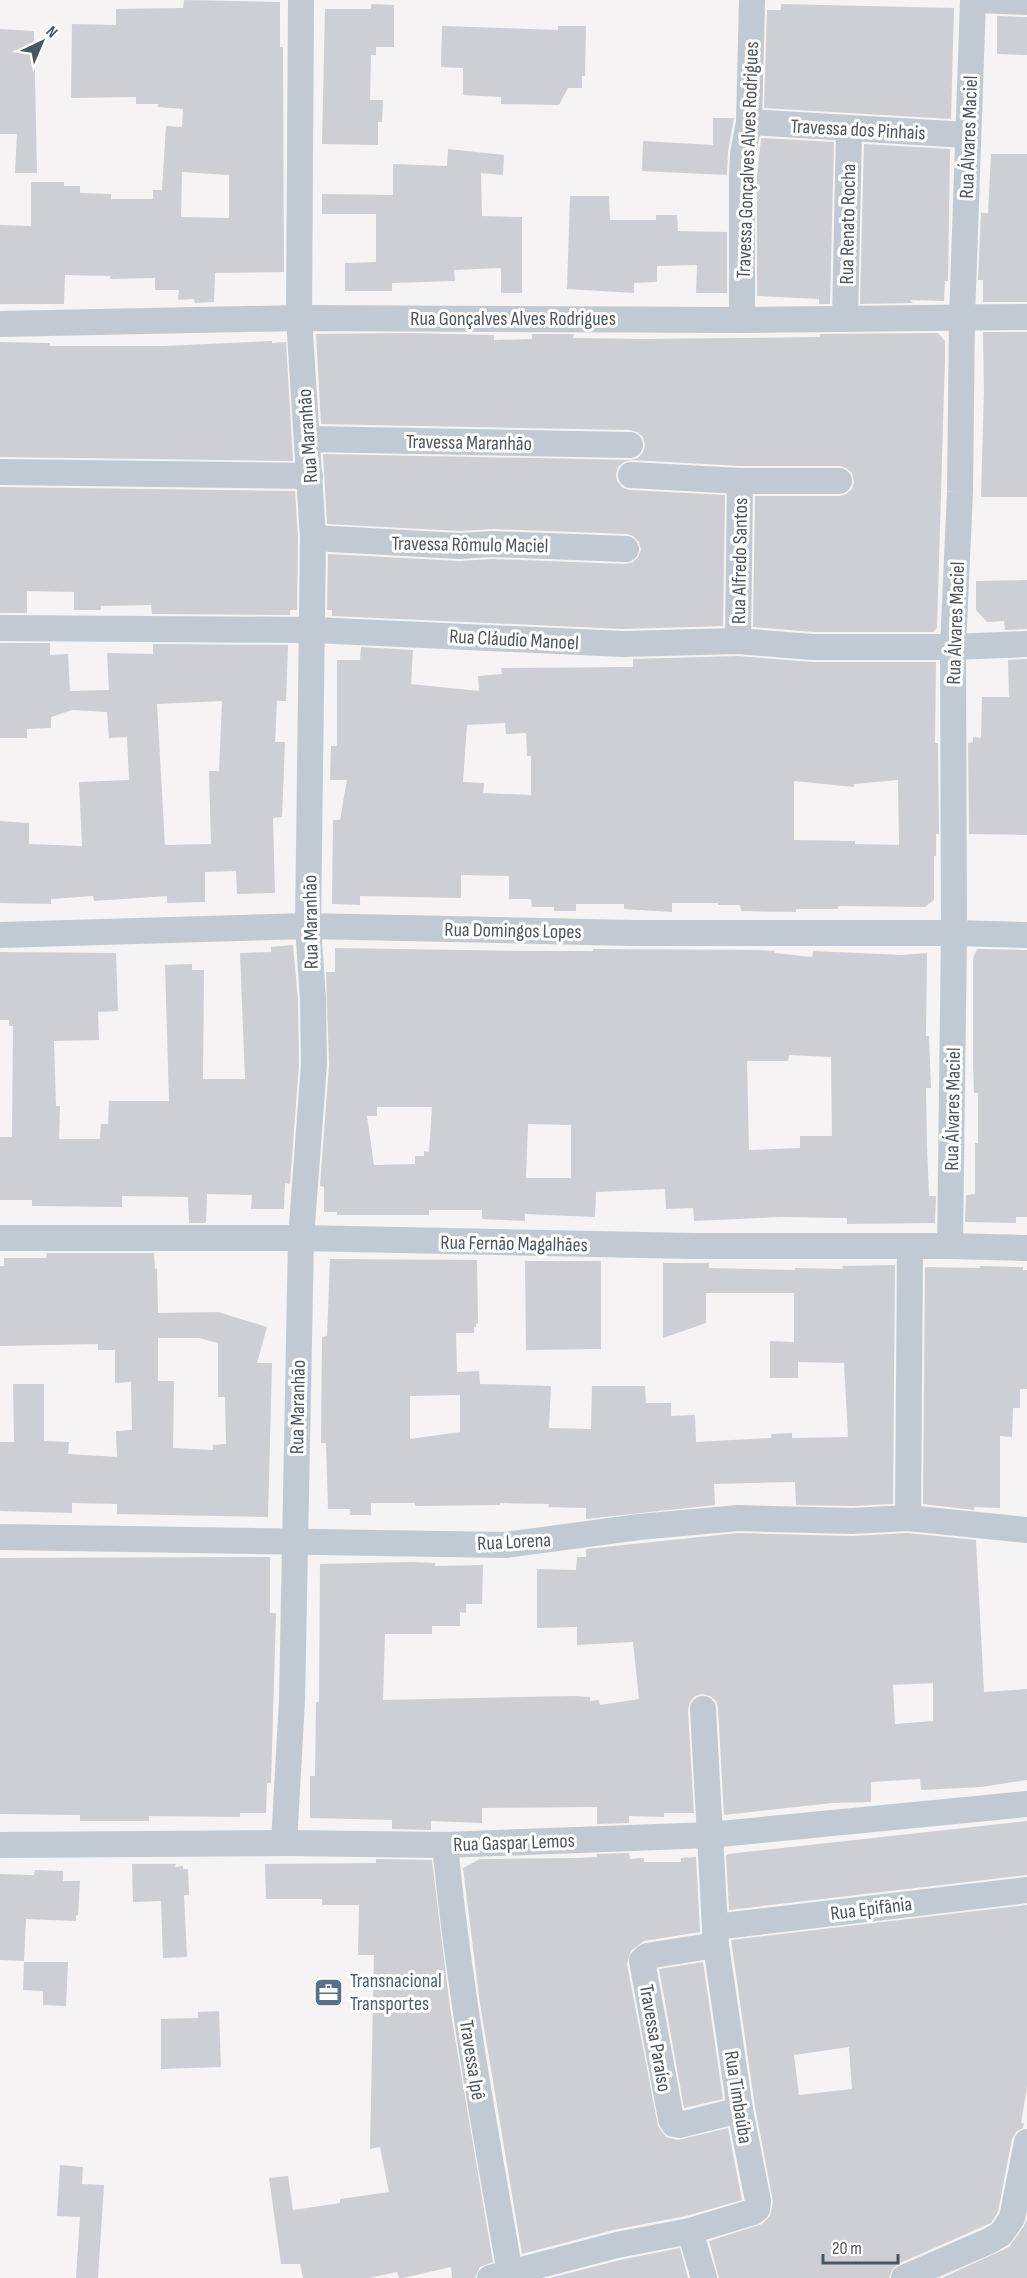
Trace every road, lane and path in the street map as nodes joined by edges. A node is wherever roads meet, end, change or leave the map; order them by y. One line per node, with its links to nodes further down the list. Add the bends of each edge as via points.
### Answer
1 (301, 0): 10 (street, Rua Maranhão)
2 (752, 0): 6 (street, Travessa Gonçalves Alves Rodrigues)
3 (973, 0): 8 (street, Rua Álvares Maciel)
4 (979, 0): 5 (street)
5 (1027, 2)
6 (749, 122): 7 (street, Travessa dos Pinhais); 13 (street, Travessa Gonçalves Alves Rodrigues, via 742,176)
7 (849, 129): 8 (street, Travessa dos Pinhais); 12 (street, Rua Renato Rocha)
8 (967, 135): 11 (street, Rua Álvares Maciel)
9 (1027, 317): 11 (street, Rua Gonçalves Alves Rodrigues)
10 (299, 318): 13 (street, Rua Gonçalves Alves Rodrigues); 14 (street, Rua Gonçalves Alves Rodrigues); 15 (street, Rua Maranhão)
11 (962, 318): 12 (street, Rua Gonçalves Alves Rodrigues); 28 (street, Rua Álvares Maciel)
12 (845, 319): 13 (street, Rua Gonçalves Alves Rodrigues)
13 (742, 320)
14 (0, 324)
15 (308, 439): 16 (street, Travessa Maranhão); 19 (street, Rua Maranhão)
16 (630, 445)
17 (0, 472): 19 (street)
18 (631, 475): 20 (street)
19 (310, 476): 22 (street, Rua Maranhão)
20 (740, 481): 21 (street); 26 (street, Rua Alfredo Santos)
21 (838, 481)
22 (313, 538): 23 (street, Travessa Rômulo Maciel); 25 (street, Rua Maranhão)
23 (626, 549)
24 (0, 628): 25 (street, Rua Cláudio Manoel)
25 (313, 630): 26 (street, Rua Cláudio Manoel, via 623,644); 29 (street, Rua Maranhão)
26 (738, 641): 28 (street, Rua Cláudio Manoel, via 812,647)
27 (1027, 644): 28 (street, Rua Cláudio Manoel)
28 (953, 647): 30 (street, Rua Álvares Maciel)
29 (308, 926): 30 (street, Rua Domingos Lopes, via 632,933); 31 (street, Rua Domingos Lopes); 34 (street, Rua Maranhão, via 314,1064)
30 (954, 933): 32 (street, Rua Domingos Lopes); 36 (street, Rua Álvares Maciel)
31 (0, 935)
32 (1027, 935)
33 (0, 1238): 34 (street, Rua Fernão Magalhães)
34 (301, 1238): 35 (street, Rua Fernão Magalhães); 41 (street, Rua Maranhão)
35 (910, 1246): 36 (street, Rua Fernão Magalhães); 38 (street)
36 (950, 1246): 37 (street, Rua Fernão Magalhães)
37 (1027, 1248)
38 (908, 1518): 39 (street, Rua Lorena); 41 (street, Rua Lorena, via 738,1518 506,1545)
39 (1027, 1530)
40 (0, 1537): 41 (street, Rua Lorena)
41 (294, 1542): 45 (street, Rua Maranhão, via 292,1700)
42 (703, 1710): 44 (street, Rua Timbaúba)
43 (1027, 1804): 44 (street, Rua Gaspar Lemos)
44 (710, 1835): 47 (street, Rua Gaspar Lemos); 49 (street, Rua Timbaúba)
45 (284, 1843): 46 (street, Rua Gaspar Lemos); 47 (street, Rua Gaspar Lemos)
46 (0, 1845)
47 (445, 1845): 53 (street, Travessa Ipê, via 453,1932)
48 (1027, 1890): 49 (street, Rua Epifânia)
49 (716, 1936): 50 (street, Rua Timbaúba); 50 (street, Travessa Paraíso, via 642,1960 670,2119 680,2125)
50 (740, 2110): 52 (street, Rua Timbaúba, via 757,2209)
51 (1027, 2142): 55 (street, via 1012,2218 1001,2234)
52 (690, 2231): 53 (street, Rua Timbaúba, via 617,2245); 54 (street)
53 (500, 2276)
54 (704, 2278)
55 (904, 2278)

